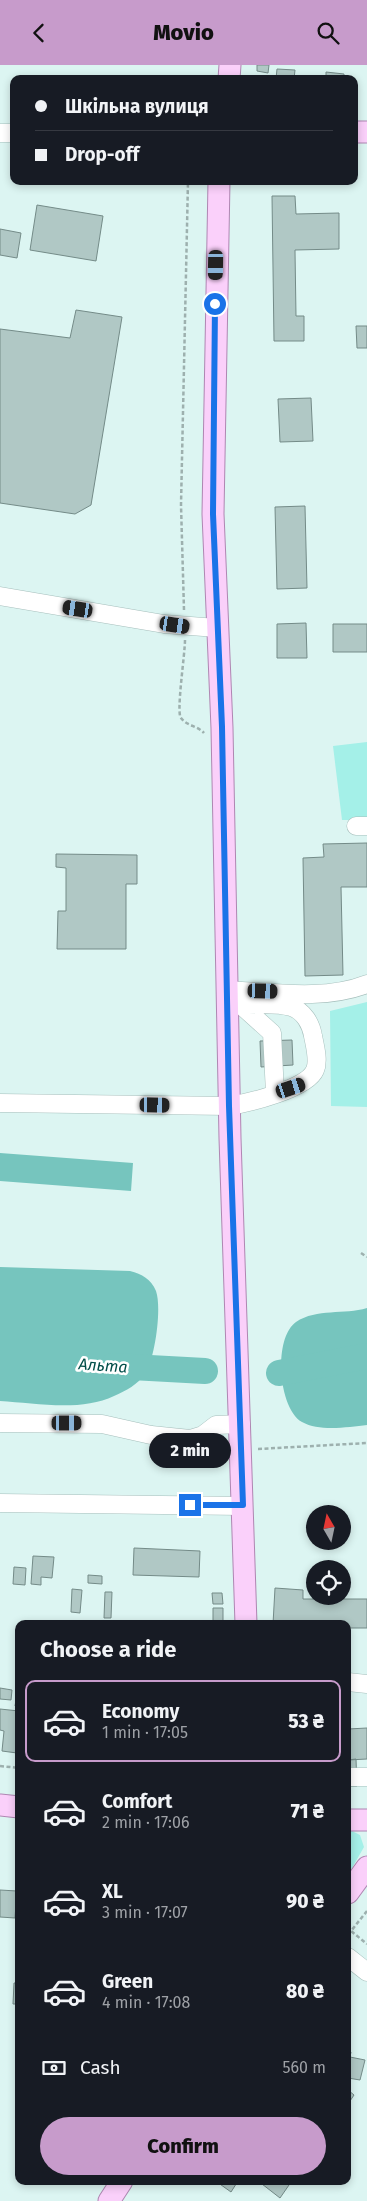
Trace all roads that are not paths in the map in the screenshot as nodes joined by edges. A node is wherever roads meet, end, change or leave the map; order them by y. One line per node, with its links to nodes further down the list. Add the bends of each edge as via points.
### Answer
1 (219, 185): 3 (main road, via 213,477)
2 (0, 596): 3 (street, via 185,627)
3 (217, 628): 5 (main road)
4 (367, 984): 5 (street, via 339,992)
5 (231, 1000): 6 (street, via 272,1033); 6 (street, via 293,1008 306,1018 310,1026 315,1071 301,1084); 8 (main road)
6 (275, 1093): 8 (street)
7 (0, 1103): 8 (street)
8 (229, 1106): 10 (main road)
9 (0, 1423): 10 (street, via 102,1424 160,1437 190,1439 203,1435 216,1425)
10 (240, 1424): 12 (main road)
11 (0, 1503): 12 (street)
12 (243, 1505): 13 (main road)
13 (246, 1620)
14 (351, 1682): 15 (street)
15 (367, 1684)
16 (351, 1777): 17 (street)
17 (367, 1777)
18 (0, 1805): 19 (main road)
19 (15, 1807)
20 (351, 1820): 21 (main road)
21 (367, 1820)
22 (367, 1867): 23 (main road)
23 (351, 1889)
24 (351, 1959): 25 (street)
25 (367, 1972)
26 (119, 2185): 27 (main road)
27 (109, 2201)

